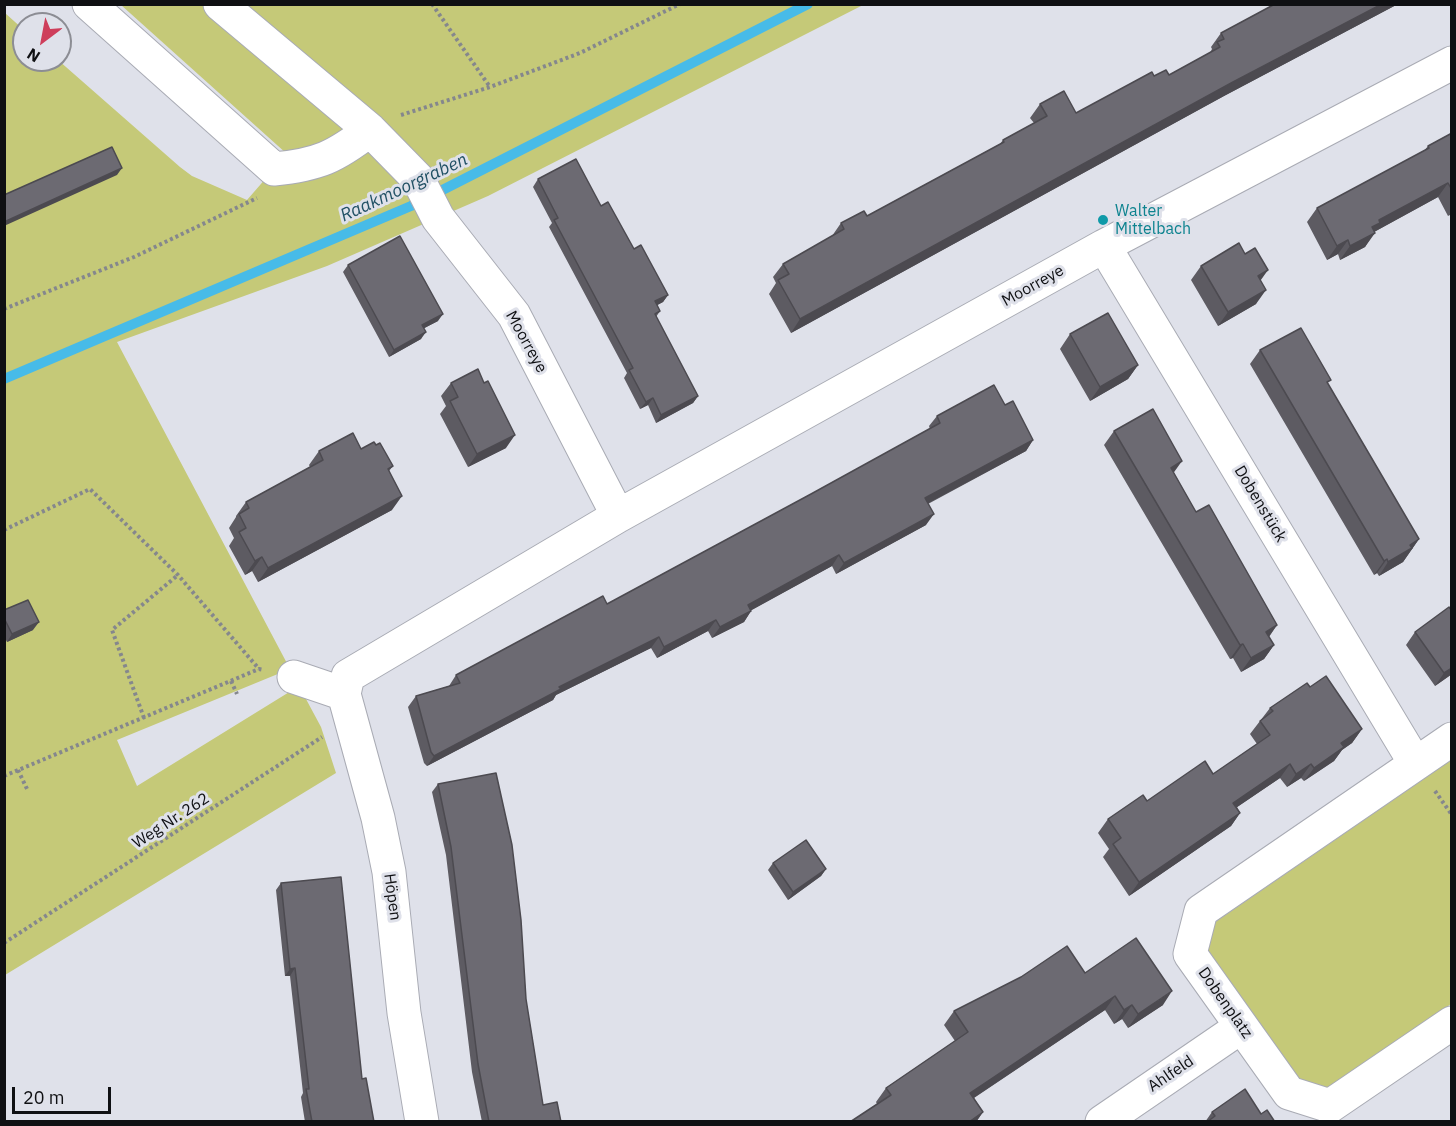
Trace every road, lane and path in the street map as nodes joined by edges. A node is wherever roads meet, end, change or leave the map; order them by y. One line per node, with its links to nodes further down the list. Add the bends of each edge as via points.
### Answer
1 (89, 4): 7 (street, via 274,170 308,166 345,149)
2 (220, 4): 7 (street, Moorreye)
3 (432, 4): 6 (path)
4 (680, 4): 6 (path, via 580,53)
5 (1452, 63): 9 (street, Moorreye)
6 (490, 87): 7 (path, via 397,116)
7 (370, 130): 11 (street, Moorreye, via 418,178 438,218 514,315)
8 (261, 197): 10 (path, via 135,257)
9 (1104, 246): 11 (street, Moorreye); 20 (street, Dobenstück)
10 (4, 309)
11 (618, 516): 17 (street, Moorreye)
12 (4, 530): 13 (path, via 90,489)
13 (178, 575): 15 (path, via 259,669); 18 (path, via 112,630)
14 (294, 677): 17 (street)
15 (231, 681): 16 (path); 18 (path)
16 (237, 693)
17 (348, 696): 24 (path, Weg Nr. 262); 27 (street, Höpen, via 389,872 404,1013)
18 (144, 718): 21 (path)
19 (1452, 739): 20 (street, Dobenplatz)
20 (1415, 763): 26 (street, Dobenplatz, via 1201,911 1190,954)
21 (18, 771): 22 (path); 23 (path)
22 (4, 776)
23 (27, 789)
24 (4, 943)
25 (1452, 1023): 26 (street, Dobenplatz, via 1330,1106 1289,1093)
26 (1241, 1027): 28 (street, Ahlfeld)
27 (422, 1122)
28 (1102, 1122)

